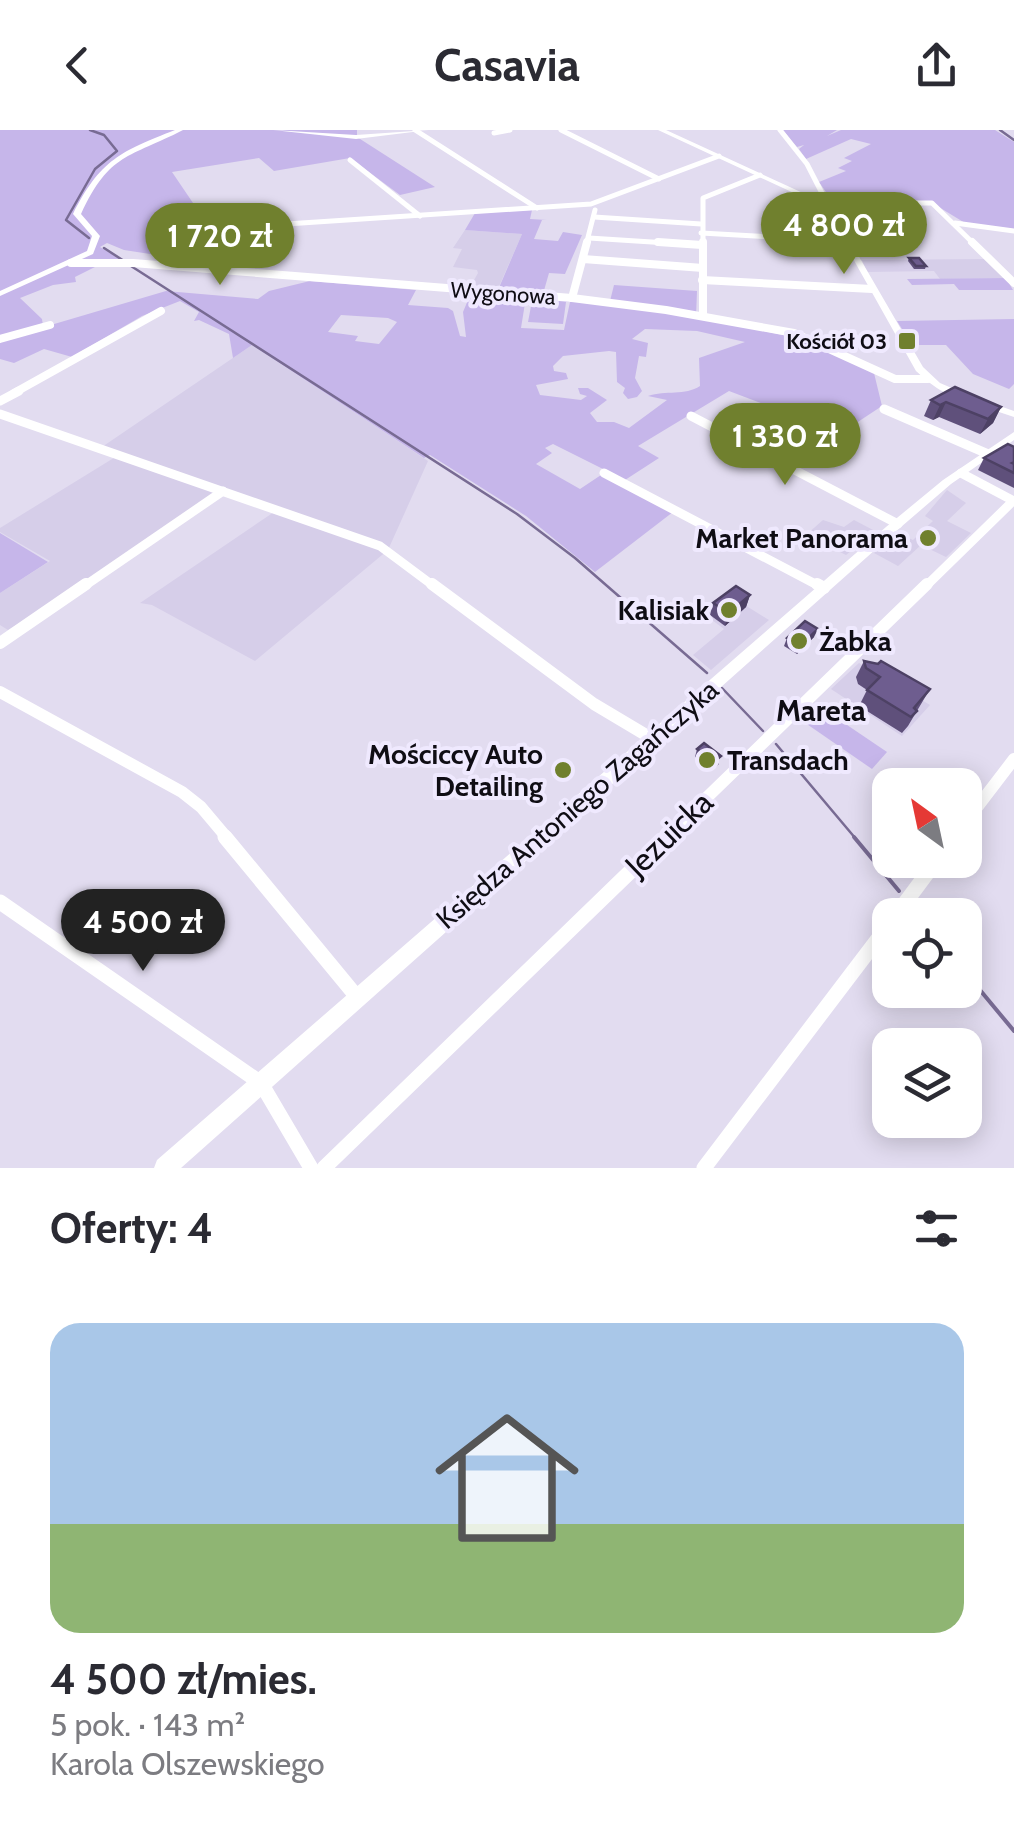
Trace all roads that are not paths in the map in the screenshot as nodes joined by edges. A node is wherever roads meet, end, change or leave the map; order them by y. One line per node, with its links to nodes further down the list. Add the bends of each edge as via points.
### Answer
1 (180, 130): 27 (street, via 106,165 77,214 96,243)
2 (276, 130): 3 (street, via 356,137)
3 (420, 130): 15 (street)
4 (510, 130): 8 (street)
5 (561, 130): 12 (street)
6 (661, 130): 9 (street)
7 (780, 130): 14 (street)
8 (494, 133)
9 (719, 156): 11 (street); 12 (street)
10 (350, 160): 16 (street)
11 (760, 176): 14 (street); 19 (street, via 703,198)
12 (659, 179): 13 (street)
13 (591, 204): 15 (street); 17 (street)
14 (824, 204): 18 (street, via 929,202); 24 (street)
15 (537, 208): 16 (street)
16 (420, 216): 20 (street)
17 (594, 217): 19 (street); 23 (street)
18 (956, 223): 21 (street); 29 (street)
19 (702, 224): 22 (street)
20 (256, 226)
21 (1014, 232)
22 (701, 233): 24 (street); 25 (street)
23 (589, 238): 25 (street); 26 (street)
24 (846, 241): 32 (street)
25 (702, 245): 28 (street)
26 (582, 259): 28 (street); 34 (street)
27 (71, 263): 33 (street); 34 (street, Wygonowa, via 133,262)
28 (702, 268): 30 (street)
29 (1009, 272): 31 (street)
30 (702, 280): 32 (street); 36 (street)
31 (1014, 283)
32 (872, 289): 39 (street)
33 (0, 294)
34 (572, 298): 36 (street, Wygonowa)
35 (160, 310): 40 (street)
36 (703, 316): 39 (street, Wygonowa, via 794,333 886,376)
37 (50, 325): 38 (street)
38 (0, 339)
39 (925, 380): 41 (street)
40 (0, 401)
41 (1012, 407)
42 (884, 409): 46 (street)
43 (0, 414): 49 (street)
44 (691, 416): 51 (street)
45 (1014, 438): 46 (street, Księdza Antoniego Zagańczyka)
46 (992, 451): 47 (street, Księdza Antoniego Zagańczyka)
47 (961, 472): 50 (street); 51 (street, Księdza Antoniego Zagańczyka)
48 (604, 473): 52 (street)
49 (223, 491): 53 (street); 55 (street, via 390,551 594,704)
50 (1014, 501): 64 (street, Jezuicka)
51 (898, 524): 52 (street, Księdza Antoniego Zagańczyka)
52 (824, 588): 55 (street, Księdza Antoniego Zagańczyka)
53 (0, 644)
54 (0, 692): 60 (street, via 200,807)
55 (650, 738): 60 (street, Księdza Antoniego Zagańczyka)
56 (1014, 758): 57 (street)
57 (982, 800)
58 (0, 902): 61 (street)
59 (872, 947): 65 (street)
60 (358, 997): 61 (street, Księdza Antoniego Zagańczyka)
61 (261, 1083): 62 (street, Księdza Antoniego Zagańczyka); 63 (street)
62 (165, 1168)
63 (311, 1168)
64 (324, 1168)
65 (704, 1168)

